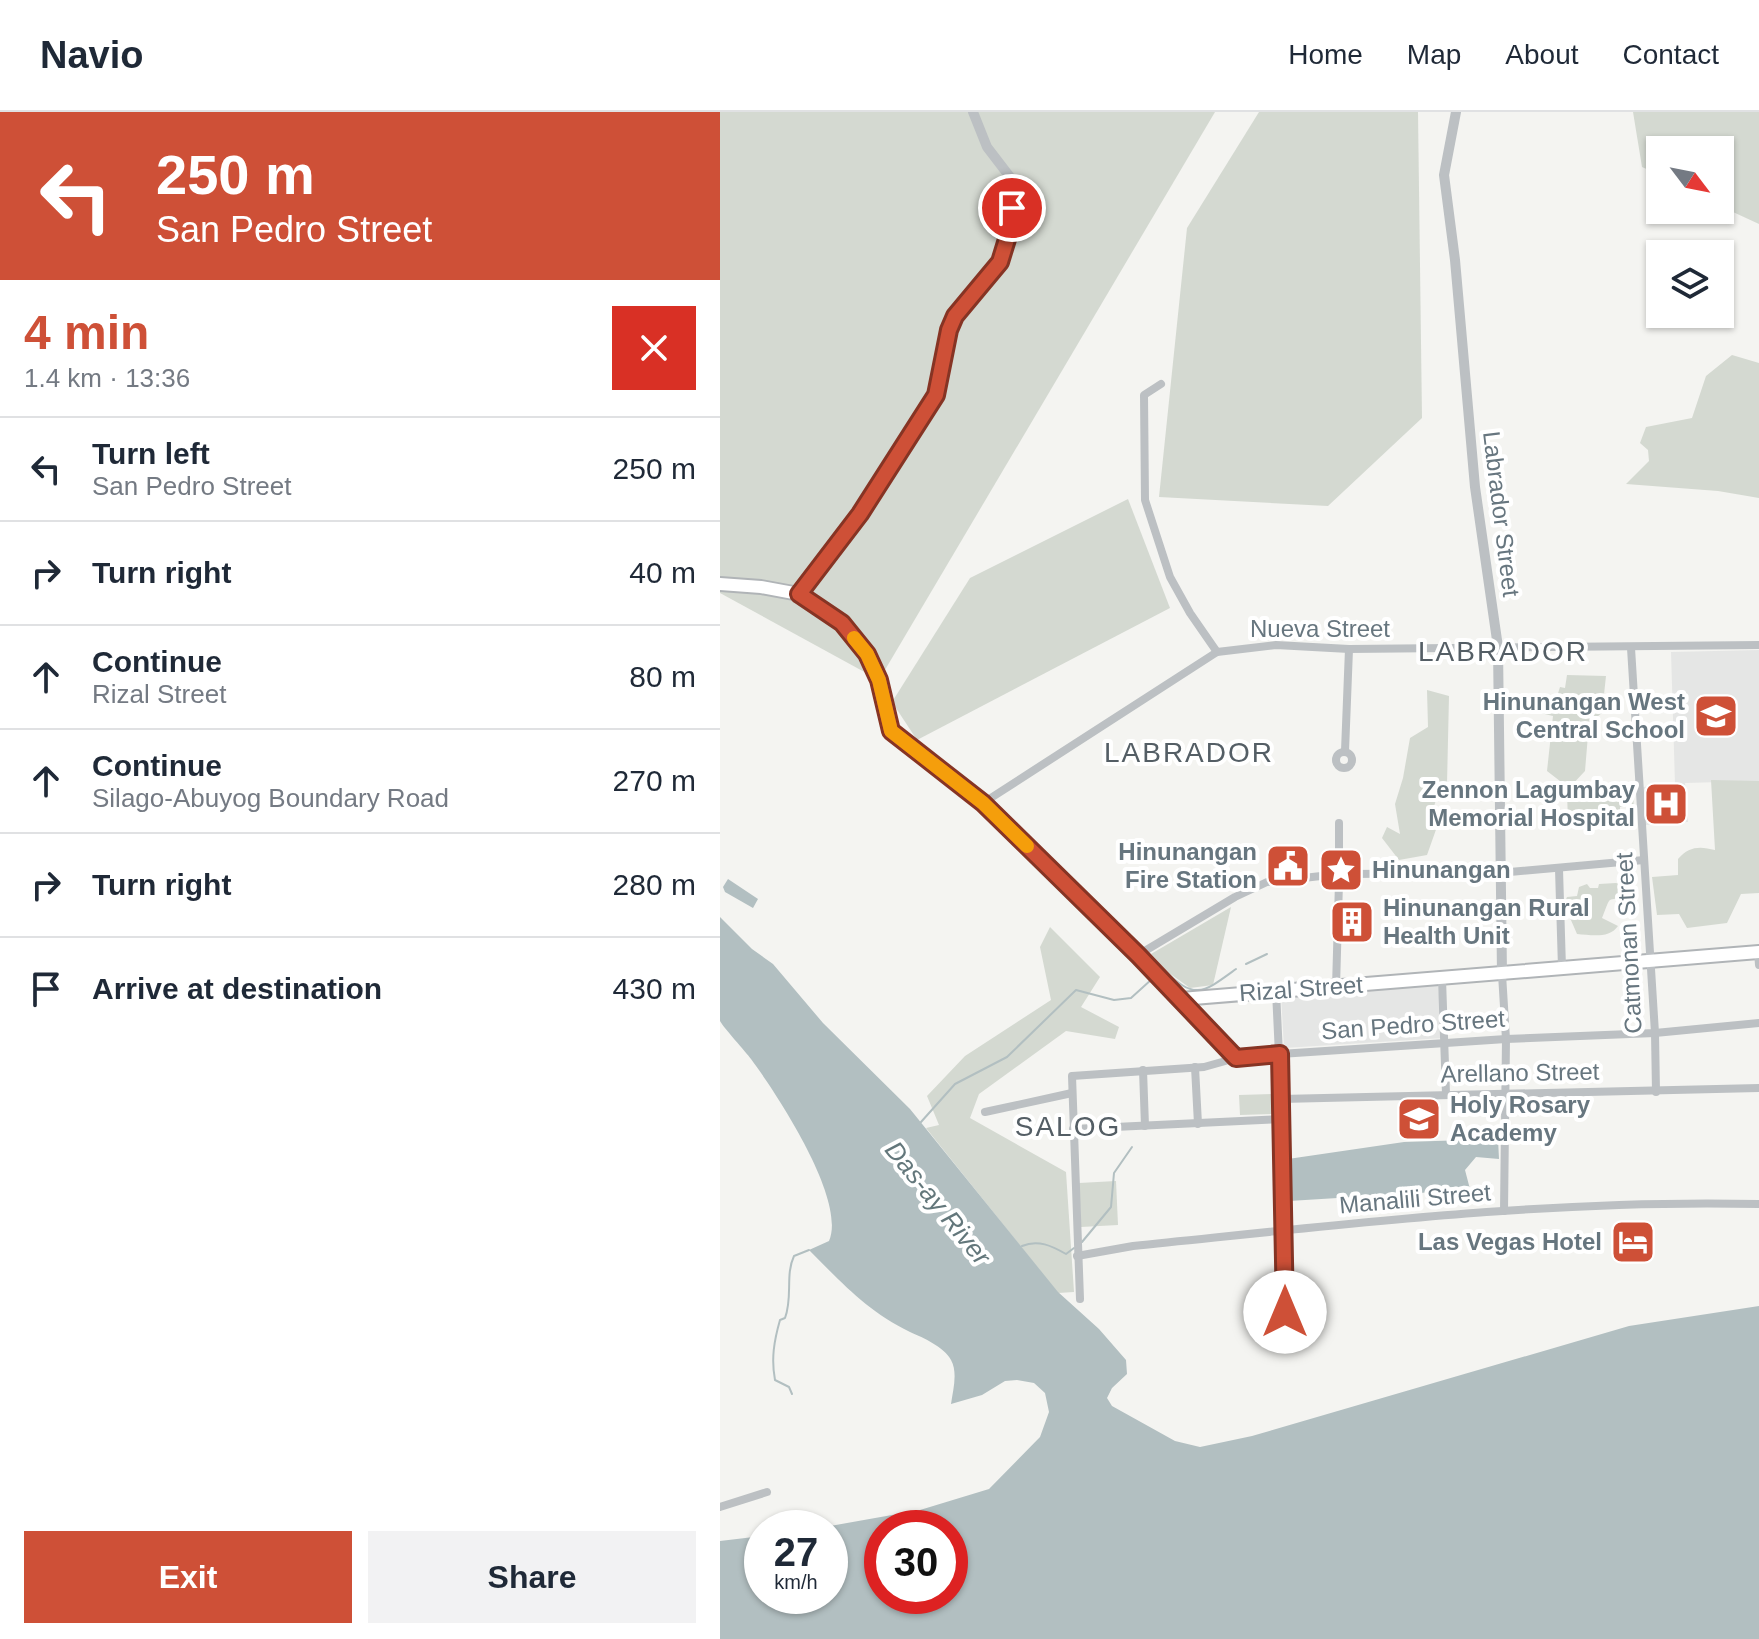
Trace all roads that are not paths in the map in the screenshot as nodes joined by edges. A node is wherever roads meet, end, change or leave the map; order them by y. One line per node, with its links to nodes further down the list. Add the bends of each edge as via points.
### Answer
1 (973, 112): 5 (street, via 987,147 1010,177 1012,208 1000,262 955,316 936,395 860,514)
2 (1456, 112): 7 (street, Labrador Street, via 1444,175 1475,487)
3 (1161, 384): 10 (street, via 1144,395 1145,500 1170,577)
4 (720, 584): 5 (main road)
5 (799, 594): 12 (main road, via 842,623 867,654 891,731)
6 (1759, 645): 8 (street, Nueva Street)
7 (1498, 647): 8 (street, Nueva Street); 9 (street, Nueva Street); 17 (street, Labrador Street)
8 (1631, 648): 14 (street, Catmonan Street)
9 (1349, 649): 10 (street, Nueva Street, via 1276,645); 11 (street)
10 (1217, 652): 12 (street)
11 (1345, 751)
12 (983, 803): 22 (main road)
13 (1339, 823): 15 (street)
14 (1644, 860): 16 (street); 23 (street, Catmonan Street)
15 (1339, 865): 18 (street); 19 (street)
16 (1559, 869): 17 (street); 25 (street)
17 (1499, 873): 18 (street); 26 (street, Labrador Street)
18 (1347, 874): 20 (street)
19 (1330, 875): 20 (street); 22 (street, via 1258,885)
20 (1339, 882): 28 (street)
21 (1759, 952): 23 (main road, Rizal Street); 24 (street)
22 (1138, 955): 30 (main road)
23 (1650, 960): 25 (main road, Rizal Street); 32 (street, Catmonan Street)
24 (1759, 965)
25 (1562, 968): 26 (main road, Rizal Street)
26 (1502, 974): 27 (main road, Rizal Street); 33 (street, Labrador Street)
27 (1442, 979): 28 (main road, Rizal Street); 34 (street)
28 (1336, 987): 29 (main road, Rizal Street)
29 (1276, 991): 30 (main road, Rizal Street); 35 (street)
30 (1181, 999): 36 (street)
31 (1759, 1023): 32 (street, San Pedro Street)
32 (1655, 1033): 33 (street, San Pedro Street); 40 (street, Catmonan Street)
33 (1506, 1039): 34 (street, San Pedro Street); 42 (street, Labrador Street)
34 (1445, 1044): 35 (street, San Pedro Street); 43 (street)
35 (1280, 1054): 36 (street, San Pedro Street); 44 (street)
36 (1236, 1058): 37 (street, San Pedro Street)
37 (1195, 1067): 38 (street, San Pedro Street); 47 (street)
38 (1143, 1070): 41 (street, San Pedro Street, via 1072,1076); 48 (street)
39 (1759, 1088): 40 (street, Arellano Street)
40 (1656, 1092): 42 (street, Arellano Street)
41 (1072, 1093): 45 (street); 49 (street)
42 (1506, 1093): 43 (street, Arellano Street); 51 (street, Labrador Street)
43 (1446, 1094): 44 (street, Arellano Street)
44 (1281, 1099): 46 (street)
45 (985, 1112)
46 (1282, 1119): 47 (street); 52 (street)
47 (1198, 1124): 48 (street)
48 (1145, 1126): 49 (street)
49 (1073, 1129): 53 (street)
50 (1759, 1204): 51 (street, Manalili Street)
51 (1504, 1211): 52 (street, Manalili Street)
52 (1285, 1231): 53 (street, Manalili Street); 55 (street)
53 (1077, 1248): 54 (street)
54 (1080, 1299)
55 (1285, 1312)
56 (767, 1492): 57 (street)
57 (720, 1507)

